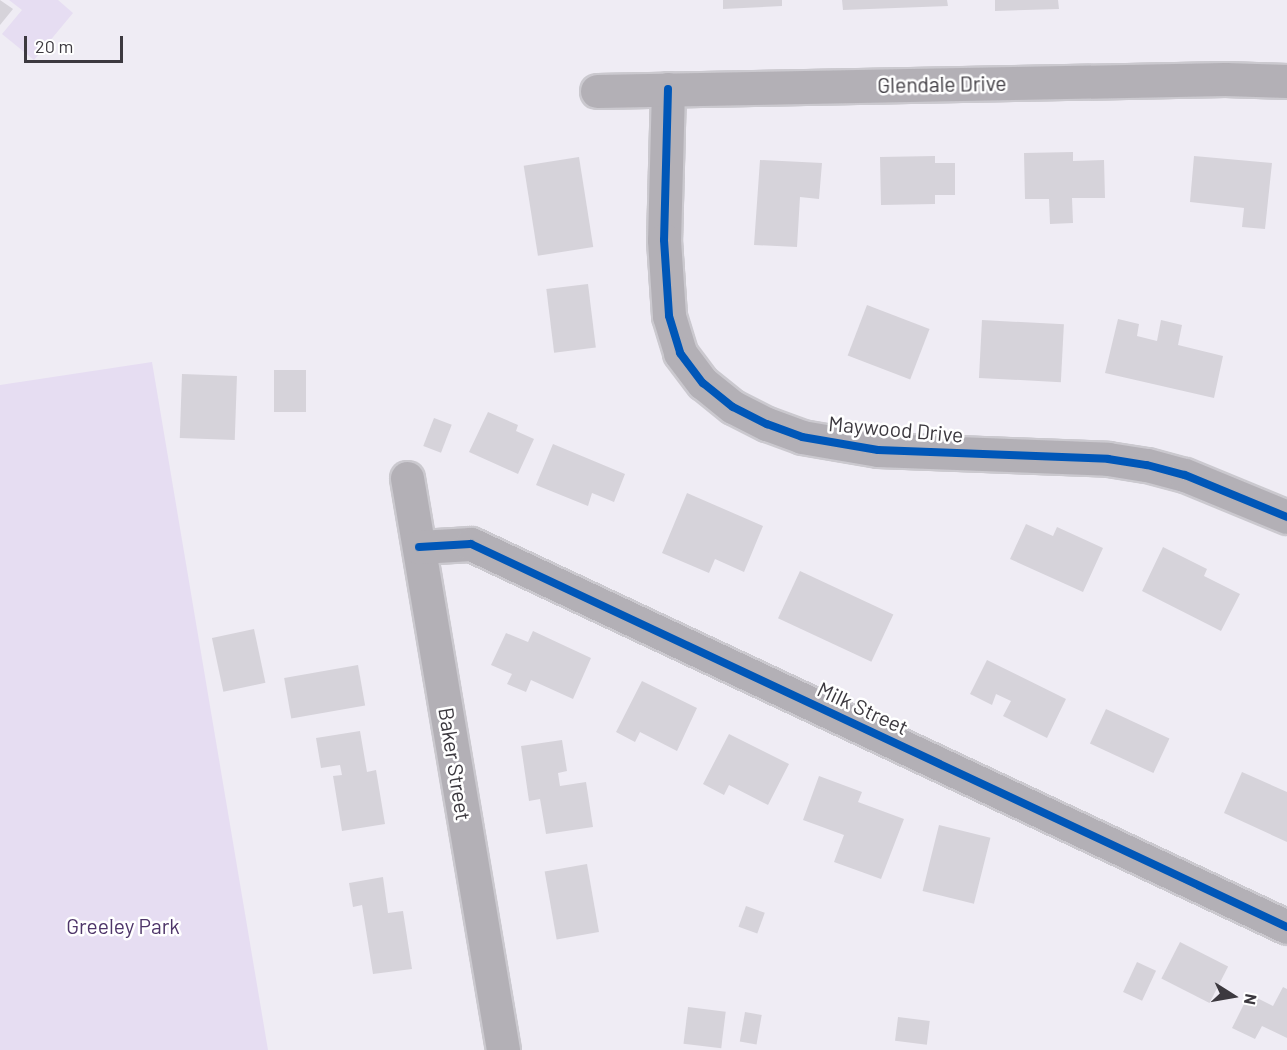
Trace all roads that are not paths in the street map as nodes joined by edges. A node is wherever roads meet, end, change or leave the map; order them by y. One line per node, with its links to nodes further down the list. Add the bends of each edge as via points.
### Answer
1 (1287, 81): 2 (street, Glendale Drive)
2 (668, 89): 3 (street, Glendale Drive); 5 (street, Maywood Drive, via 664,240 669,316 680,353 703,383 733,407 802,437 878,450 1108,459 1147,465 1185,475)
3 (597, 91)
4 (407, 478): 6 (street, Baker Street)
5 (1287, 517)
6 (419, 548): 7 (street, Milk Street, via 471,544); 8 (street, Baker Street)
7 (1287, 927)
8 (503, 1050)

